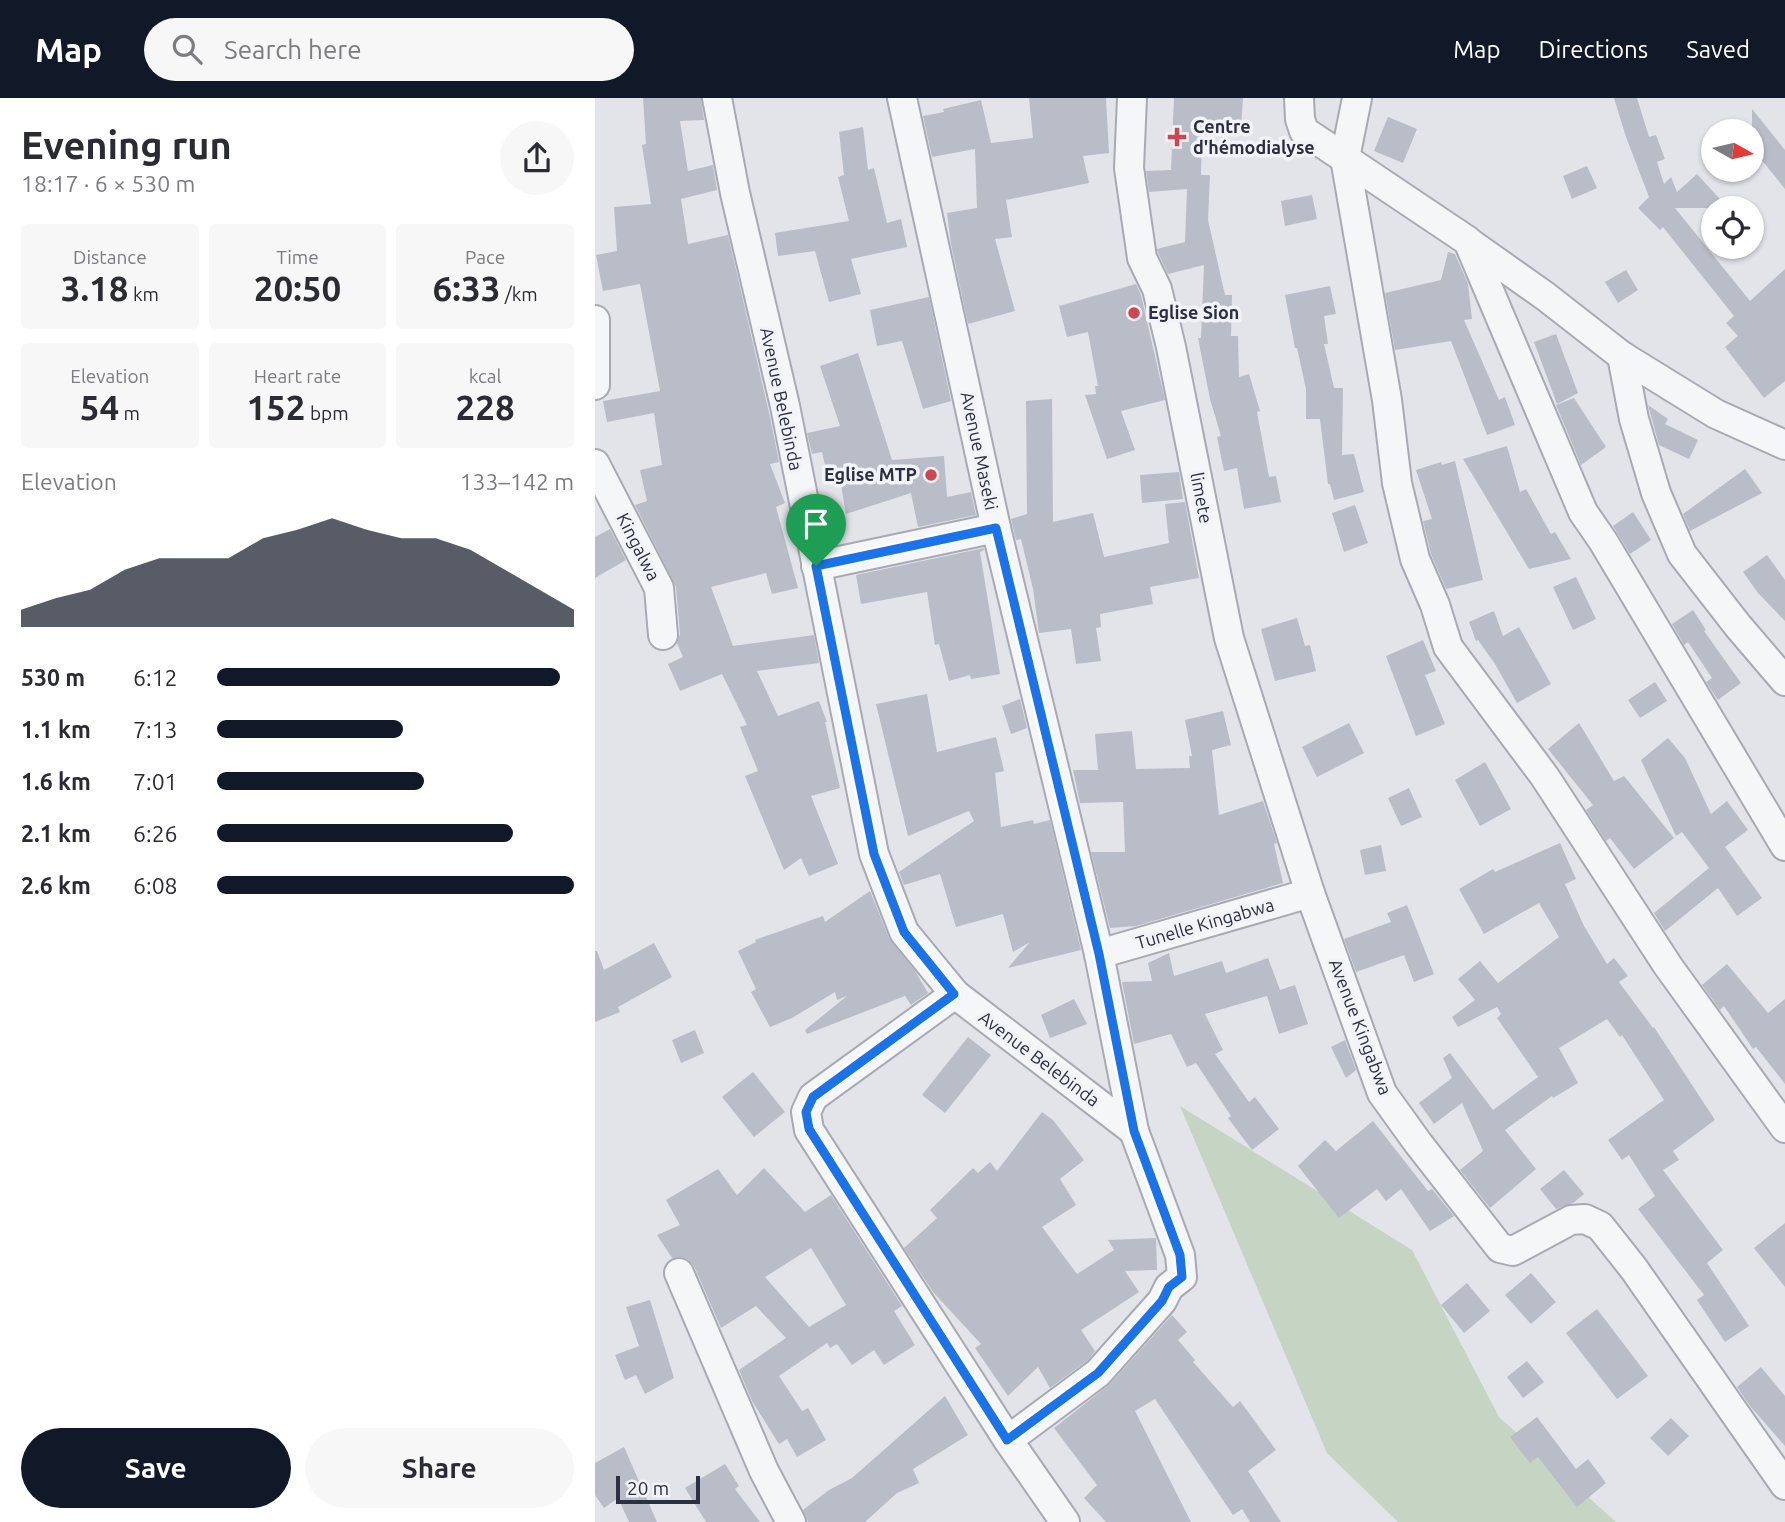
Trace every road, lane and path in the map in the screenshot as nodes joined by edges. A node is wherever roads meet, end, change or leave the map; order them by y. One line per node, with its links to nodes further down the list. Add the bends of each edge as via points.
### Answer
1 (717, 98): 14 (street, Avenue Belebinda)
2 (902, 98): 13 (street, Avenue Maseki)
3 (1132, 98): 18 (street, limete, via 1129,168 1142,258 1157,289 1168,336 1229,639)
4 (1299, 98): 6 (street, via 1304,131)
5 (1357, 98): 6 (street)
6 (1345, 158): 7 (street); 21 (street, via 1397,483 1415,559 1448,647 1545,777 1668,966)
7 (1468, 241): 9 (street); 17 (street, via 1583,512)
8 (595, 320): 10 (street)
9 (1622, 356): 11 (street, via 1716,414); 16 (street, via 1634,419 1656,493 1682,554)
10 (595, 385)
11 (1785, 445)
12 (595, 464): 15 (street, Kingalwa, via 659,588)
13 (996, 528): 14 (street); 19 (street, Avenue Maseki)
14 (816, 566): 20 (street, Avenue Belebinda, via 874,854 904,932)
15 (663, 635)
16 (1785, 681)
17 (1785, 846)
18 (1310, 892): 19 (street, Tunelle Kingabwa); 25 (street, Avenue Kingabwa, via 1382,1093 1494,1243 1506,1251 1518,1248 1571,1220 1585,1219 1600,1226)
19 (1099, 954): 22 (street, Avenue Maseki)
20 (954, 994): 22 (street, Avenue Belebinda); 24 (street, via 813,1097 806,1112 809,1129)
21 (1785, 1128)
22 (1134, 1131): 24 (street, Avenue Maseki, via 1180,1255 1182,1277 1098,1373)
23 (679, 1273): 26 (street, via 764,1471)
24 (1007, 1440): 27 (street)
25 (1785, 1485)
26 (791, 1522)
27 (1065, 1522)

